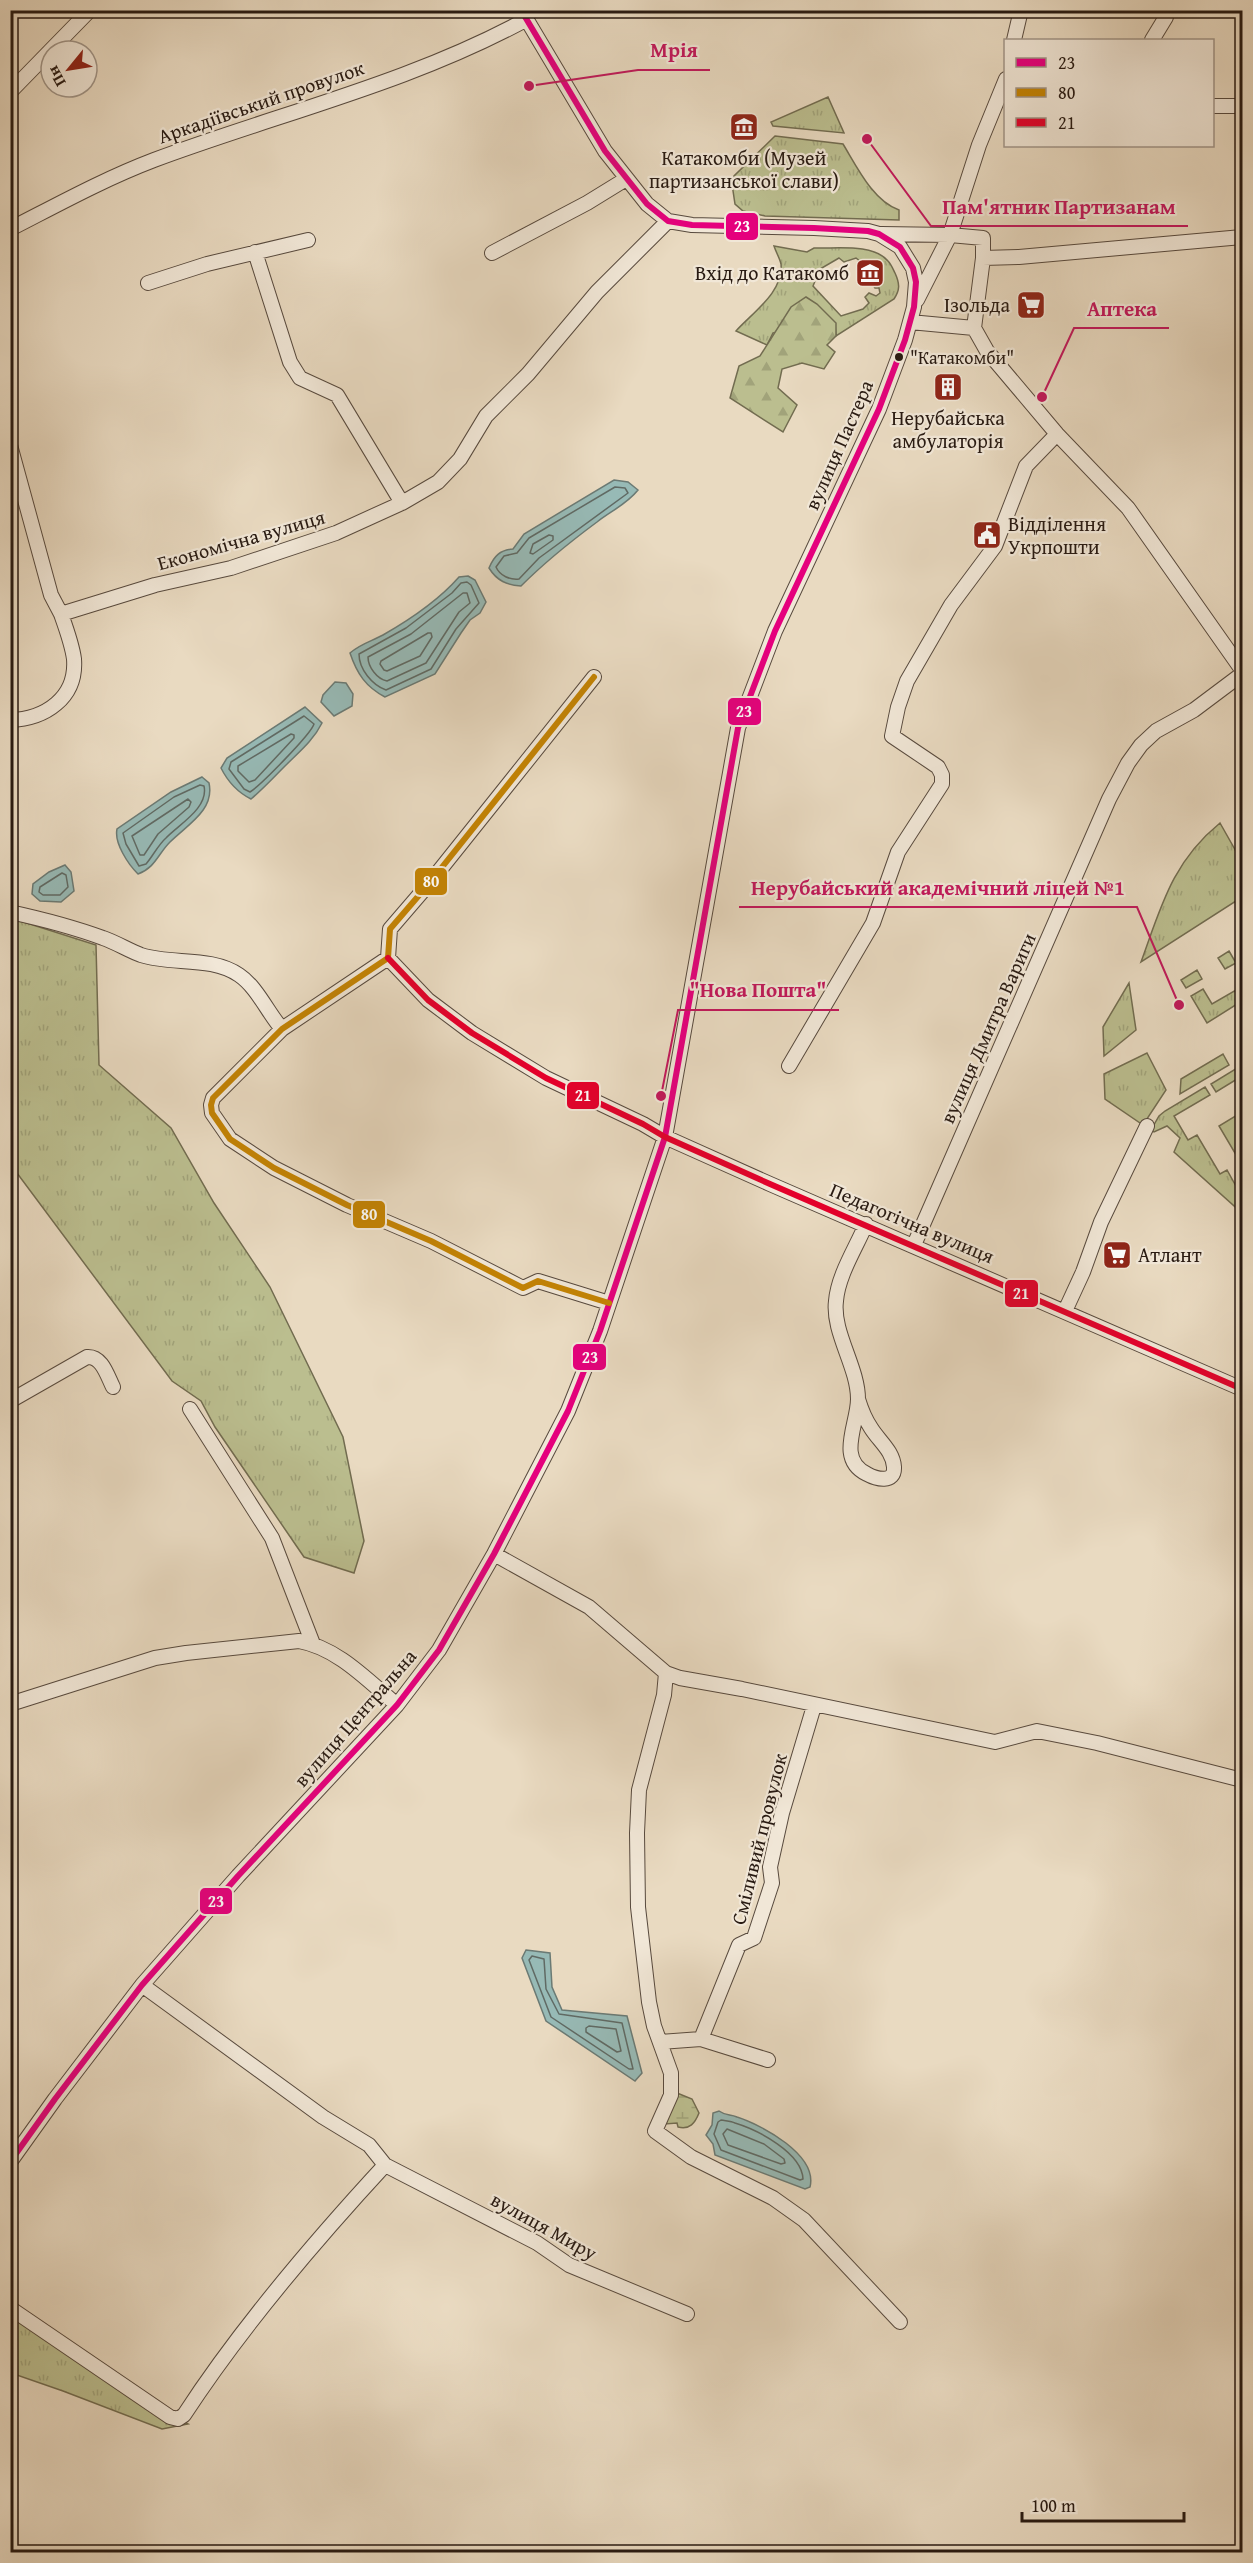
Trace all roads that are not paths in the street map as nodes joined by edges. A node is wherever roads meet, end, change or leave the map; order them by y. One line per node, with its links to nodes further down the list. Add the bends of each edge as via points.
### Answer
1 (90, 10): 8 (street)
2 (1021, 10): 5 (street)
3 (524, 15): 11 (street, via 605,152); 13 (street, Аркадіївський провулок, via 494,37 426,66 151,161)
4 (1166, 16): 6 (street)
5 (1014, 39)
6 (1153, 39)
7 (1004, 84): 15 (street, via 979,145)
8 (10, 92)
9 (1214, 106): 10 (street)
10 (1242, 106)
11 (626, 179): 12 (street); 19 (street)
12 (668, 221): 14 (street, вулиця Пастера); 27 (street, Економічна вулиця, via 597,292 528,374 486,416 450,471)
13 (10, 229)
14 (879, 234): 15 (street); 22 (street, вулиця Пастера, via 900,247 913,268)
15 (950, 235): 20 (street, via 982,238); 22 (street)
16 (1242, 237): 20 (street)
17 (308, 240): 18 (street)
18 (255, 252): 21 (street); 27 (street, via 295,370 300,378 337,396)
19 (492, 253)
20 (982, 258): 24 (street)
21 (148, 283)
22 (914, 307): 23 (street, вулиця Пастера)
23 (910, 322): 24 (street); 37 (street, вулиця Пастера, via 879,409 775,631 738,728)
24 (974, 328): 25 (street, via 987,351)
25 (1057, 434): 29 (street, via 1128,508); 35 (street, via 1026,466 995,546 951,605 907,681 892,736 938,767 942,784 898,852 873,923)
26 (10, 445): 28 (street, via 51,595)
27 (402, 503): 28 (street, Економічна вулиця, via 282,552)
28 (61, 614): 31 (street, via 74,660 67,691 56,706 41,714)
29 (1242, 673): 39 (street, вулиця Дмитра Вариги, via 1194,710 1156,731 1128,763)
30 (594, 677): 33 (street, via 390,929)
31 (10, 720)
32 (10, 912): 34 (street, via 90,933 140,955 226,969 240,976)
33 (388, 958): 34 (street); 37 (street, Педагогічна вулиця, via 428,1000 472,1034 546,1078)
34 (282, 1029): 40 (street, via 213,1098 212,1113 230,1139 274,1168 523,1288 538,1281)
35 (789, 1066)
36 (1147, 1126): 41 (street, via 1101,1222)
37 (665, 1137): 38 (street, Педагогічна вулиця); 40 (street, вулиця Центральна)
38 (866, 1224): 39 (street, Педагогічна вулиця); 44 (street, via 838,1289 835,1312)
39 (914, 1245): 41 (street, Педагогічна вулиця)
40 (609, 1303): 47 (street, вулиця Центральна, via 568,1411)
41 (1065, 1311): 43 (street, Педагогічна вулиця)
42 (112, 1387): 45 (street, via 98,1360 87,1357)
43 (1242, 1389)
44 (858, 1399): 44 (street, via 850,1456 861,1472 883,1480 891,1477 893,1461 872,1430)
45 (10, 1401)
46 (190, 1409): 48 (street, via 272,1538)
47 (494, 1554): 49 (street, via 589,1607); 51 (street, вулиця Центральна, via 439,1650)
48 (313, 1644): 50 (street, via 275,1642 156,1658); 51 (street, via 339,1658)
49 (666, 1673): 52 (street); 56 (street, via 639,1790 637,1833 638,1907 649,2002)
50 (10, 1704)
51 (397, 1705): 54 (street, вулиця Центральна)
52 (814, 1706): 53 (street, via 995,1742 1038,1731); 55 (street, Сміливий провулок, via 782,1813 770,1867 772,1883 754,1938 739,1945)
53 (1242, 1780)
54 (142, 1985): 58 (street, вулиця Центральна); 59 (street, вулиця Миру, via 323,2117 369,2145)
55 (701, 2039): 56 (street); 57 (street)
56 (660, 2042): 62 (street, via 671,2073 671,2095 656,2131 691,2157 773,2198 804,2220)
57 (768, 2060)
58 (11, 2158)
59 (385, 2165): 60 (street, via 272,2297 178,2419); 61 (street, вулиця Миру, via 537,2243 569,2265)
60 (10, 2308)
61 (687, 2314)
62 (900, 2322)

